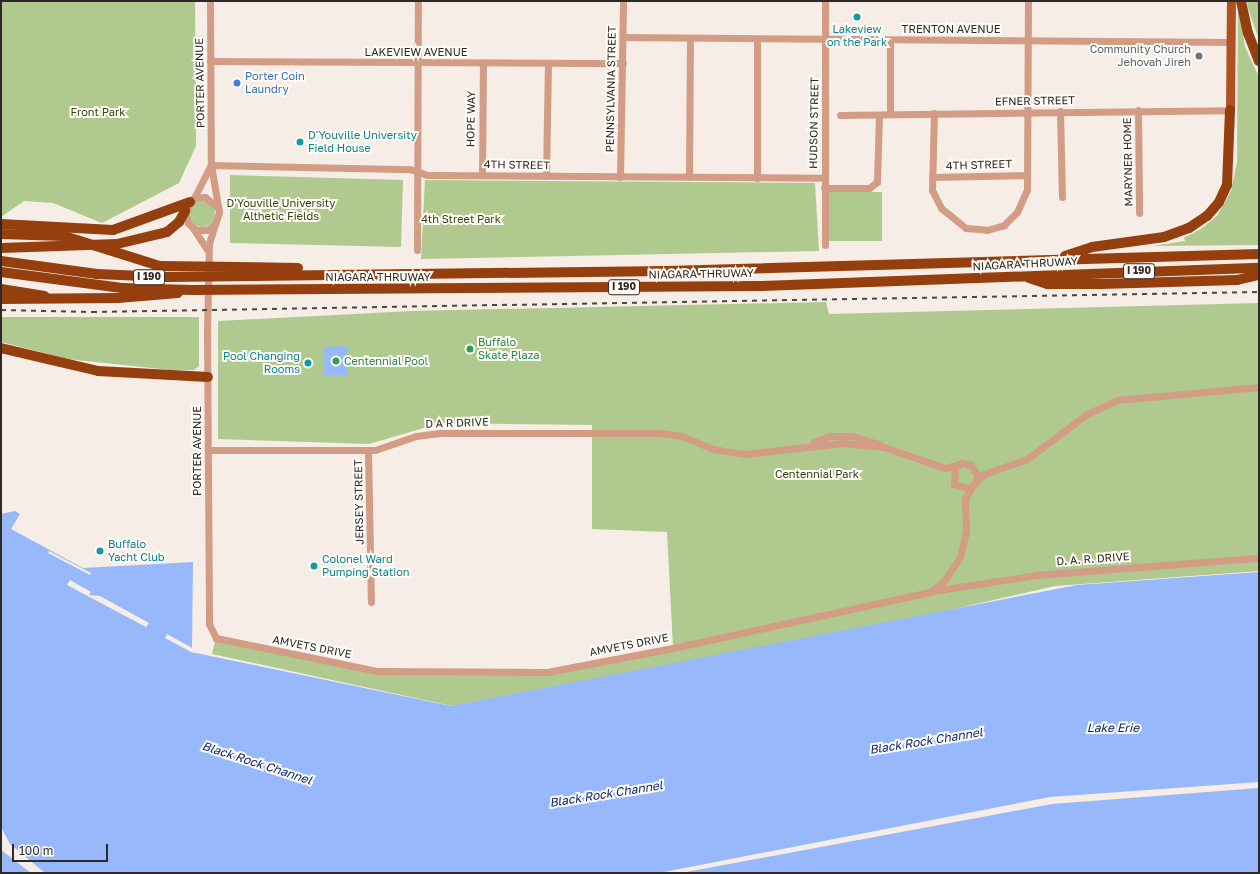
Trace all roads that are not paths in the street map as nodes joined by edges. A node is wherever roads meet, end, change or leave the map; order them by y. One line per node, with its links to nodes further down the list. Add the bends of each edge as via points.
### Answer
1 (210, 1): 15 (street, PORTER AVENUE)
2 (418, 1): 17 (street)
3 (623, 1): 8 (street, PENNSYLVANIA STREET)
4 (825, 1): 10 (street, HUDSON STREET)
5 (1028, 1): 13 (street)
6 (1231, 1): 14 (main road)
7 (1241, 1): 16 (highway, via 1248,33)
8 (623, 38): 11 (street, TRENTON AVENUE); 20 (street, PENNSYLVANIA STREET)
9 (757, 38): 10 (street, TRENTON AVENUE); 11 (street, TRENTON AVENUE); 36 (street)
10 (825, 38): 12 (street, TRENTON AVENUE); 37 (street, HUDSON STREET)
11 (690, 39): 34 (street)
12 (890, 40): 13 (street, TRENTON AVENUE); 26 (street)
13 (1028, 41): 14 (street, TRENTON AVENUE); 23 (street)
14 (1231, 42): 22 (main road)
15 (210, 61): 17 (street, LAKEVIEW AVENUE); 29 (street, PORTER AVENUE)
16 (1259, 61)
17 (418, 63): 18 (street, LAKEVIEW AVENUE); 30 (street)
18 (483, 63): 19 (street, LAKEVIEW AVENUE); 31 (street, HOPE WAY)
19 (548, 63): 20 (street, LAKEVIEW AVENUE); 32 (street)
20 (623, 63): 33 (street, PENNSYLVANIA STREET)
21 (1138, 110): 22 (street, EFNER STREET); 24 (street, EFNER STREET); 44 (street, MARYNER HOME)
22 (1230, 110): 54 (highway, via 1227,185 1219,202 1207,216 1189,228 1170,235 1092,247)
23 (1027, 111): 24 (street, EFNER STREET); 25 (street, EFNER STREET); 38 (street)
24 (1060, 111): 40 (street)
25 (934, 113): 26 (street, EFNER STREET); 35 (street)
26 (890, 114): 28 (street, EFNER STREET)
27 (840, 115): 28 (street, EFNER STREET)
28 (878, 115): 39 (street, via 877,182 869,188)
29 (211, 165): 30 (street, 4TH STREET); 41 (street, PORTER AVENUE); 42 (street, PORTER AVENUE)
30 (417, 171): 31 (street, 4TH STREET, via 426,175); 51 (street)
31 (482, 175): 32 (street, 4TH STREET)
32 (546, 176): 33 (street, 4TH STREET)
33 (620, 177): 34 (street, 4TH STREET)
34 (689, 177): 36 (street, 4TH STREET)
35 (932, 177): 38 (street, 4TH STREET); 38 (street, via 932,190 942,210 957,223 977,230 996,228 1012,218 1022,204)
36 (757, 178): 37 (street, 4TH STREET)
37 (824, 178): 39 (street, HUDSON STREET)
38 (1027, 178)
39 (824, 188): 49 (street, HUDSON STREET)
40 (1062, 197)
41 (192, 200): 42 (street, via 210,199); 43 (street, PORTER AVENUE); 45 (highway, via 113,230)
42 (217, 207): 46 (street, PORTER AVENUE)
43 (185, 211): 47 (street); 50 (highway, via 179,222 167,232 117,244 80,248)
44 (1139, 213)
45 (1, 224)
46 (215, 224): 47 (street, via 201,230); 52 (street, PORTER AVENUE, via 210,233)
47 (192, 227): 52 (street)
48 (1, 234): 58 (highway, via 64,236 160,266 300,268)
49 (825, 245)
50 (1, 248)
51 (417, 250)
52 (209, 253): 64 (street, PORTER AVENUE)
53 (1259, 254): 54 (highway, NIAGARA THRUWAY / I 190)
54 (1055, 260): 58 (highway, NIAGARA THRUWAY / I 190, via 684,271)
55 (1, 261): 58 (highway, NIAGARA THRUWAY / I 190, via 133,276)
56 (1259, 268): 60 (highway, NIAGARA THRUWAY / I 190)
57 (1, 272): 61 (highway, NIAGARA THRUWAY / I 190, via 122,288)
58 (323, 274)
59 (1259, 275): 60 (highway, via 1237,280 1048,284)
60 (1020, 276): 61 (highway, NIAGARA THRUWAY / I 190, via 753,286)
61 (192, 290): 62 (highway, via 163,297 55,299)
62 (2, 292)
63 (1, 348): 64 (highway, via 98,371)
64 (208, 377): 66 (street, PORTER AVENUE)
65 (1259, 388): 71 (street, via 1117,400 1087,414 1027,459)
66 (208, 450): 67 (street, D A R DRIVE); 78 (street, PORTER AVENUE, via 209,624 214,636)
67 (368, 450): 70 (street, D A R DRIVE, via 429,434 661,433 678,435 712,449 745,454 777,453 802,447 842,443 884,446); 77 (street, JERSEY STREET)
68 (960, 464): 69 (street); 70 (street); 72 (street, via 952,472)
69 (971, 465): 71 (street); 73 (street, via 977,475)
70 (939, 467): 72 (street)
71 (988, 473): 73 (street)
72 (954, 484): 73 (street, via 965,489); 74 (street)
73 (974, 484): 74 (street)
74 (965, 499): 76 (street, AMVETS DRIVE, via 966,531 960,557 944,581)
75 (1259, 558): 76 (street, D. A. R. DRIVE, via 1036,575)
76 (930, 592): 78 (street, AMVETS DRIVE, via 547,672 377,671)
77 (371, 602)
78 (225, 640)

